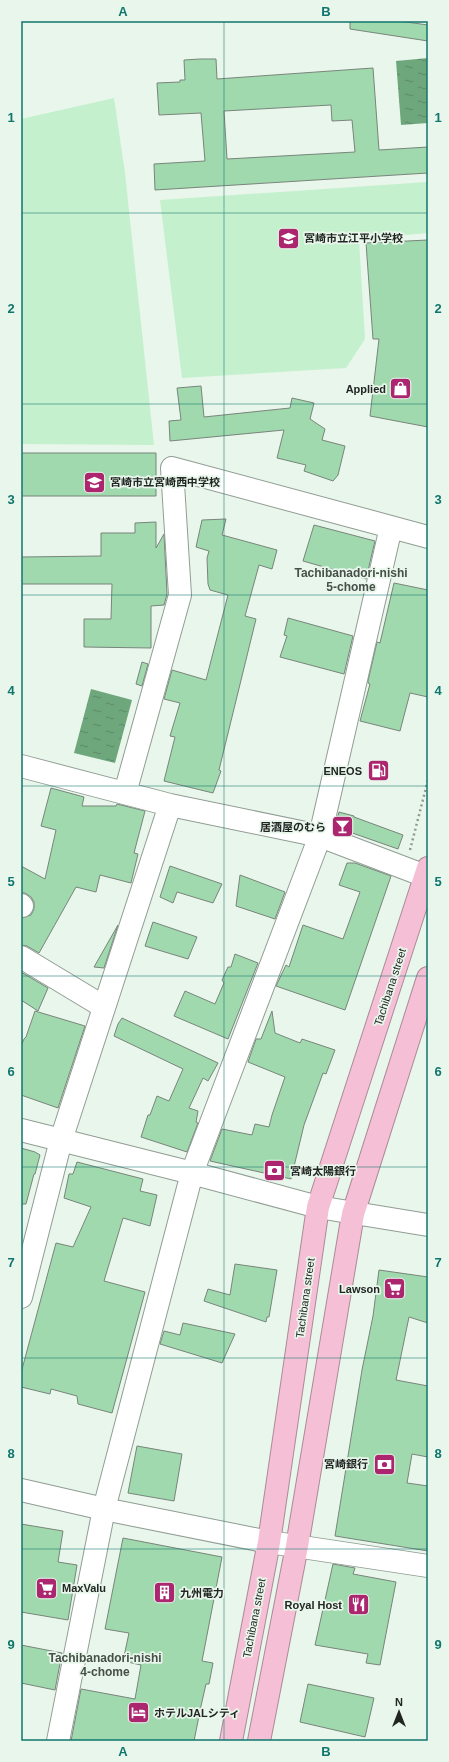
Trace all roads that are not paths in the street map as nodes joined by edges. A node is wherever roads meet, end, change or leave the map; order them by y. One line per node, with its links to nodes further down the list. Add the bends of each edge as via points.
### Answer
1 (390, 527): 2 (street); 4 (street, via 172,468 180,594); 6 (street)
2 (428, 537)
3 (21, 766): 4 (street)
4 (126, 793): 5 (street)
5 (170, 805): 6 (street); 10 (street)
6 (320, 836): 7 (street); 13 (street)
7 (427, 873): 14 (highway, Tachibana street)
8 (21, 957): 10 (street)
9 (428, 978): 15 (highway)
10 (104, 1007): 12 (street)
11 (21, 1130): 12 (street)
12 (61, 1140): 13 (street); 17 (street)
13 (192, 1173): 14 (street); 19 (street)
14 (318, 1207): 15 (street); 20 (highway, Tachibana street)
15 (353, 1214): 16 (street); 21 (highway)
16 (428, 1225)
17 (21, 1297)
18 (21, 1490): 19 (street)
19 (104, 1509): 20 (street); 23 (street)
20 (269, 1542): 21 (street); 24 (highway, Tachibana street)
21 (297, 1546): 22 (street); 25 (highway)
22 (428, 1566)
23 (58, 1741)
24 (231, 1741)
25 (259, 1741)

